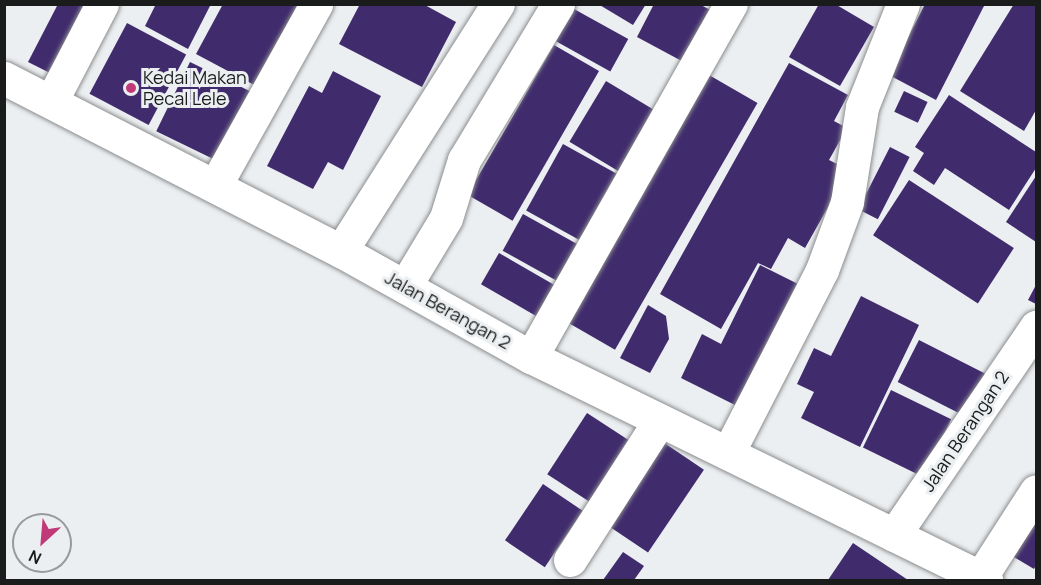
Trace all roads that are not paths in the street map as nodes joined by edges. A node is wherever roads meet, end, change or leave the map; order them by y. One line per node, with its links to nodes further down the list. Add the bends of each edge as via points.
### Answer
1 (102, 4): 8 (street)
2 (316, 4): 9 (street)
3 (498, 4): 10 (street)
4 (558, 4): 11 (street, via 464,160 446,218)
5 (731, 4): 13 (street)
6 (903, 4): 15 (street, via 862,107 847,202 822,270)
7 (4, 78): 8 (street, Jalan Berangan 2)
8 (52, 100): 9 (street, Jalan Berangan 2)
9 (216, 184): 10 (street, Jalan Berangan 2)
10 (341, 250): 11 (street, Jalan Berangan 2)
11 (405, 286): 13 (street, Jalan Berangan 2)
12 (1036, 327): 17 (street, Jalan Berangan 2)
13 (531, 357): 14 (street, Jalan Berangan 2)
14 (660, 420): 15 (street, Jalan Berangan 2); 18 (street)
15 (728, 453): 17 (street, Jalan Berangan 2)
16 (1036, 491): 19 (street)
17 (894, 535): 19 (street, Jalan Berangan 2)
18 (570, 560)
19 (983, 579)

